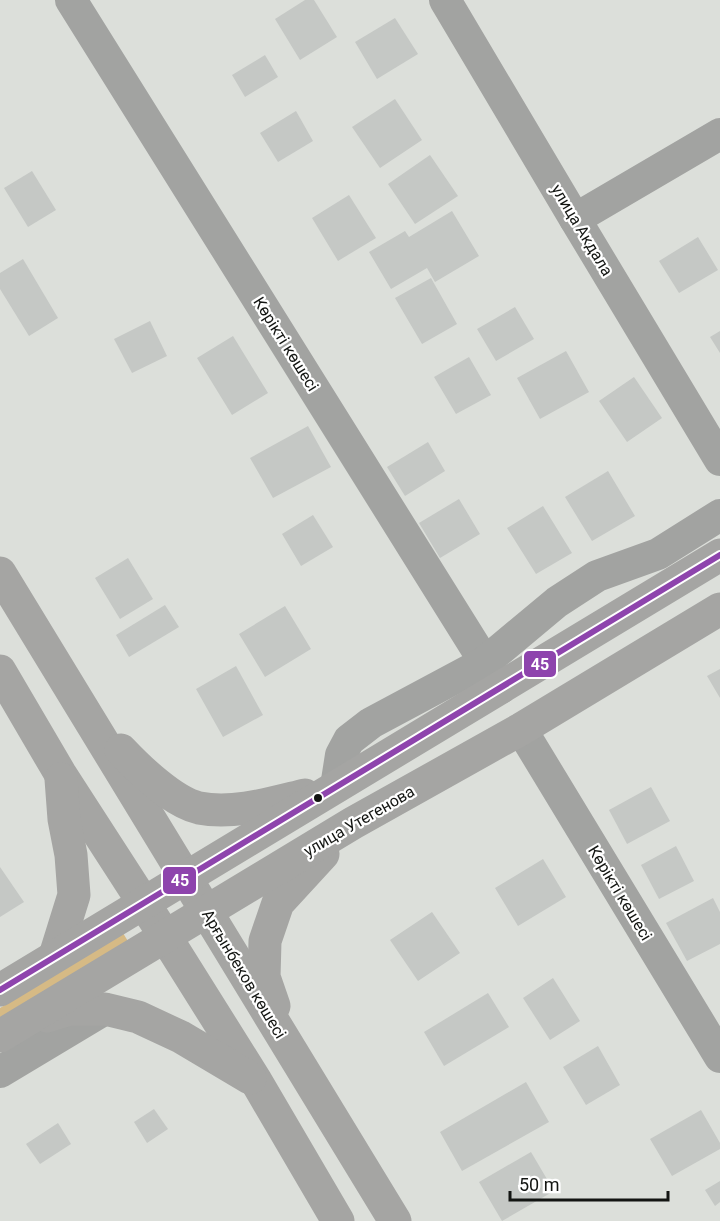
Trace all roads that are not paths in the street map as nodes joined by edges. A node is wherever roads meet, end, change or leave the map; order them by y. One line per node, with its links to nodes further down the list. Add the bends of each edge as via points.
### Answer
1 (71, 0): 11 (street, Көрікті көшесі)
2 (445, 0): 4 (street, улица Акдала)
3 (720, 134): 4 (street)
4 (575, 219): 5 (street, улица Акдала)
5 (720, 460)
6 (720, 515): 11 (street, via 658,554 597,576 557,602)
7 (720, 555): 11 (main road)
8 (0, 573): 12 (main road, Арғынбеков көшесі)
9 (720, 609): 13 (main road, улица Утегенова)
10 (0, 671): 14 (main road)
11 (493, 675): 15 (main road)
12 (89, 719): 15 (main road, via 145,774 197,808 229,811); 17 (main road, Арғынбеков көшесі)
13 (521, 729): 16 (main road, улица Утегенова); 26 (street, Көрікті көшесі)
14 (61, 775): 18 (main road); 21 (main road, via 74,895)
15 (336, 787): 17 (main road)
16 (353, 823): 19 (main road, улица Утегенова); 25 (main road, via 278,903 265,941 264,977)
17 (185, 877): 18 (main road); 19 (main road, Арғынбеков көшесі)
18 (143, 902): 20 (main road); 21 (main road)
19 (206, 912): 20 (main road, улица Утегенова); 25 (main road, Арғынбеков көшесі)
20 (165, 936): 24 (main road, улица Утегенова); 28 (main road)
21 (56, 956): 22 (main road)
22 (0, 990)
23 (105, 1009): 24 (main road, via 70,1009); 27 (street); 28 (main road, via 138,1017 181,1036)
24 (8, 1031)
25 (291, 1052): 30 (main road, Арғынбеков көшесі)
26 (720, 1057)
27 (0, 1072)
28 (255, 1081): 29 (main road)
29 (338, 1221)
30 (395, 1221)

